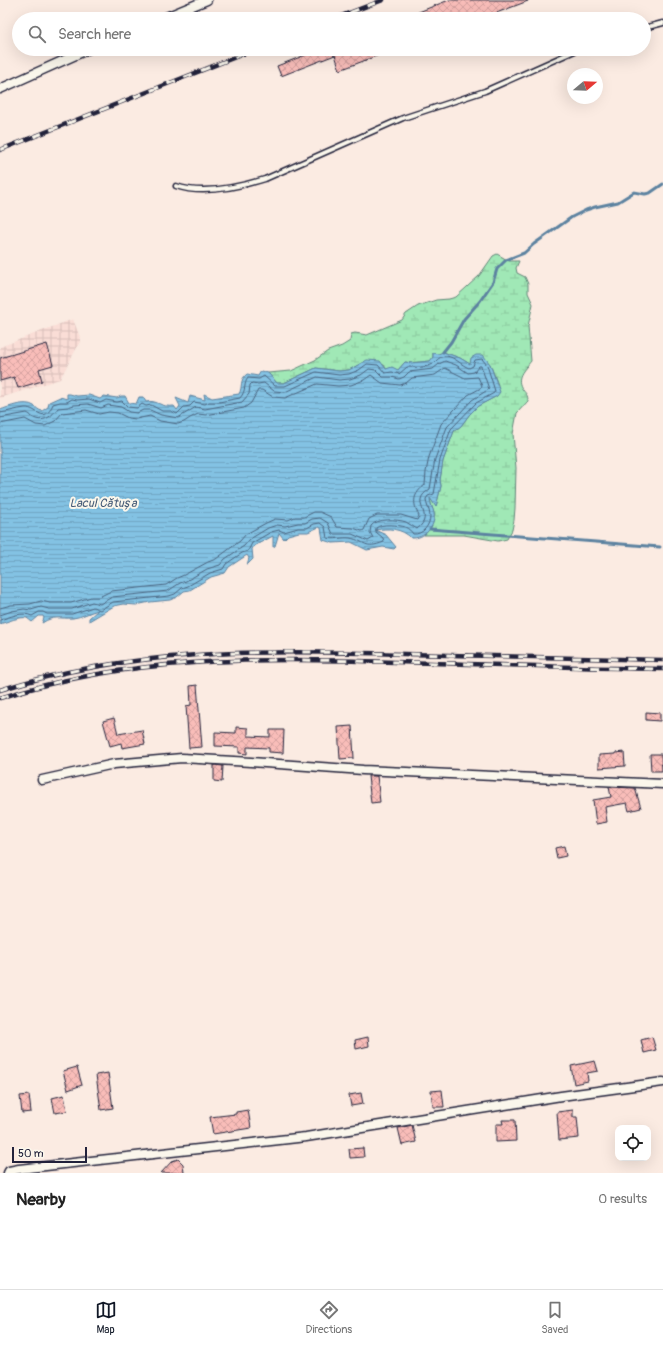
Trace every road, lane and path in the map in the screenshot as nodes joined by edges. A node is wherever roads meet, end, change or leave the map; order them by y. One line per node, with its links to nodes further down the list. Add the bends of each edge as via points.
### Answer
1 (207, 0): 2 (street)
2 (178, 12)
3 (663, 22): 4 (lane)
4 (651, 26)
5 (73, 56): 7 (street)
6 (563, 56): 8 (lane, via 485,91 403,118 264,179 222,188 195,189)
7 (0, 89)
8 (176, 186)
9 (42, 780): 10 (street, via 114,764 182,758 363,770)
10 (663, 784)
11 (663, 1082): 12 (street, via 306,1137 19,1169)
12 (8, 1173)

